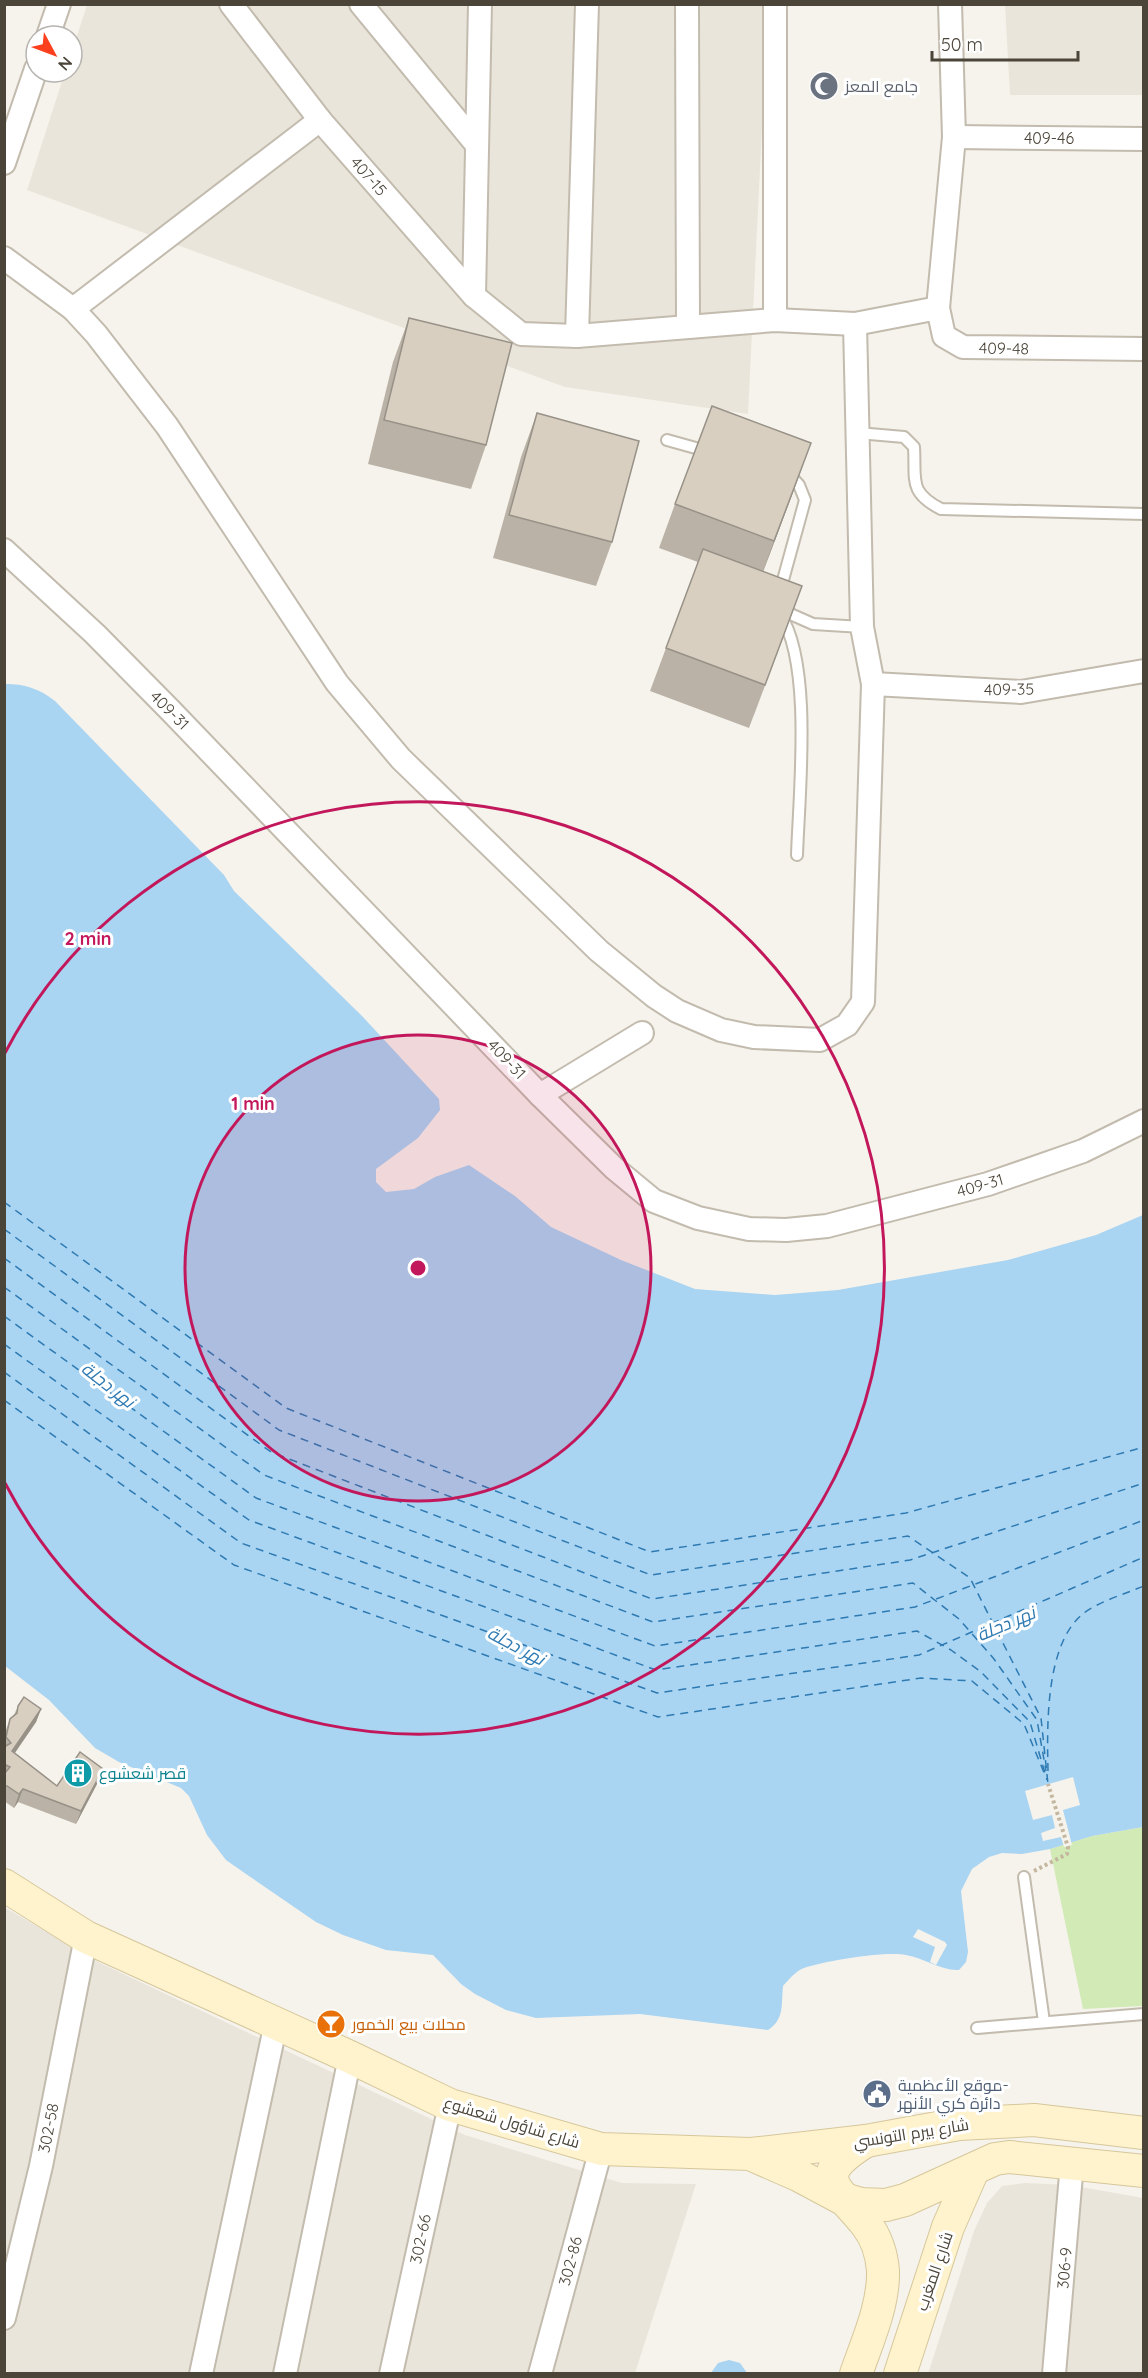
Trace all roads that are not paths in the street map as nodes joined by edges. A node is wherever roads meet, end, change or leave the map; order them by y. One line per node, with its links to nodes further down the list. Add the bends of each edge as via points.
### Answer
1 (59, 4): 9 (street)
2 (231, 4): 11 (street, 407-15)
3 (361, 4): 15 (street)
4 (480, 4): 15 (street)
5 (587, 4): 24 (street)
6 (687, 4): 23 (street)
7 (775, 4): 21 (street)
8 (950, 4): 13 (street, 409-48)
9 (52, 24)
10 (29, 84): 12 (street)
11 (320, 120): 18 (street, 407-15); 20 (street)
12 (8, 131): 16 (street)
13 (954, 137): 14 (street, 409-46); 19 (street, 409-48)
14 (1143, 138)
15 (477, 145): 18 (street)
16 (4, 163)
17 (4, 258): 20 (street)
18 (474, 296): 24 (street, 407-15, via 521,334)
19 (938, 308): 22 (street); 25 (street, 409-48, via 944,336 963,347)
20 (73, 309): 35 (street, via 167,426 337,683 401,759 599,951 677,1011 721,1030 754,1037 820,1040 847,1025 863,1002)
21 (775, 320): 22 (street); 23 (street)
22 (855, 324): 26 (street)
23 (688, 327): 24 (street)
24 (577, 336)
25 (1143, 349)
26 (858, 433): 30 (lane, via 904,437 914,447 917,492 941,508); 33 (street)
27 (667, 441): 28 (lane)
28 (722, 455)
29 (776, 470): 32 (lane, via 787,472 799,485 805,500)
30 (1143, 514)
31 (4, 550): 38 (street, 409-31, via 170,710)
32 (776, 608): 33 (lane, via 813,624); 36 (lane, via 790,629 801,681)
33 (862, 627): 35 (street)
34 (1143, 671): 35 (street, 409-35, via 1021,692)
35 (873, 684)
36 (797, 855)
37 (642, 1033): 38 (street)
38 (540, 1095): 39 (street, 409-31, via 614,1168 654,1201 698,1218 749,1229 827,1226 988,1184 1083,1151)
39 (1143, 1121)
40 (1024, 1877): 44 (lane)
41 (4, 1885): 42 (street, شارع شاؤول شعشوع)
42 (86, 1937): 45 (street, شارع شاؤول شعشوع); 57 (street, 302-58, via 41,2166)
43 (1143, 2014): 44 (lane)
44 (1044, 2022): 46 (lane)
45 (276, 2023): 47 (street, شارع شاؤول شعشوع); 58 (street)
46 (977, 2028)
47 (350, 2057): 48 (street, شارع شاؤول شعشوع); 59 (street)
48 (450, 2105): 51 (street, شارع شاؤول شعشوع); 60 (street, 302-66)
49 (1143, 2133): 50 (street, شارع بيرم التونسي, via 1035,2120 959,2124)
50 (866, 2141): 52 (street, شارع بيرم التونسي); 56 (street, via 836,2166 833,2184)
51 (601, 2149): 52 (street, شارع شاؤول شعشوع); 61 (street, 302-86)
52 (750, 2154): 56 (street, شارع شاؤول شعشوع)
53 (1072, 2163): 54 (street, via 1009,2157); 55 (street); 64 (street, 306-9)
54 (973, 2170): 56 (street, via 886,2205); 63 (street, شارع المغرب, via 948,2227)
55 (1143, 2171)
56 (843, 2199): 62 (street, via 873,2234 883,2272 879,2305)
57 (4, 2318)
58 (201, 2373)
59 (285, 2373)
60 (391, 2373)
61 (540, 2373)
62 (856, 2373)
63 (900, 2373)
64 (1054, 2373)

